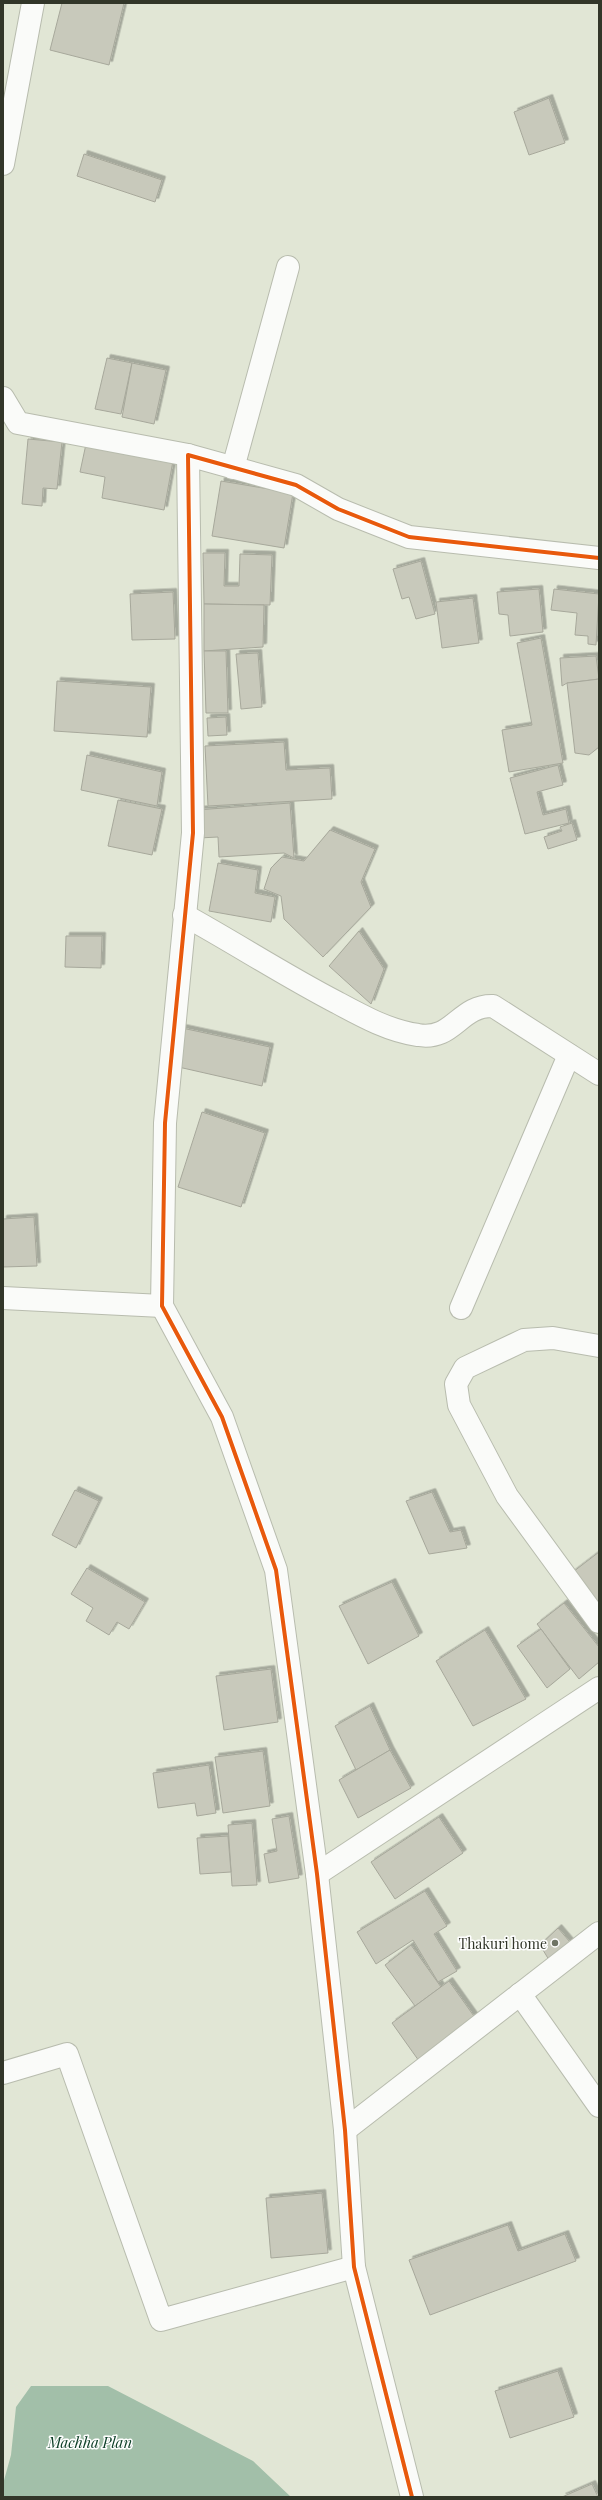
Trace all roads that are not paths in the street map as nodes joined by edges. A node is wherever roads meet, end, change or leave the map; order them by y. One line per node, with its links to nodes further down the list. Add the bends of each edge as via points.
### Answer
1 (33, 3): 2 (street)
2 (3, 164)
3 (288, 267): 7 (street)
4 (3, 398): 5 (street)
5 (10, 422): 6 (street)
6 (188, 455): 7 (street); 9 (street, via 193,833)
7 (233, 468): 8 (street, via 296,485 338,509 409,537)
8 (599, 558)
9 (184, 916): 10 (street, via 300,983 375,1022 418,1035 440,1034 470,1011 481,1006 493,1006); 13 (street, via 165,1123)
10 (569, 1055): 11 (street); 14 (street)
11 (599, 1074)
12 (3, 1298): 13 (street)
13 (162, 1306): 18 (street, via 222,1416 276,1570)
14 (461, 1308)
15 (599, 1346): 16 (street, via 553,1338 524,1340 465,1368 456,1384 459,1405 507,1496)
16 (599, 1622)
17 (599, 1688): 18 (street)
18 (317, 1874): 23 (street)
19 (599, 1933): 20 (street)
20 (520, 1994): 22 (street); 23 (street)
21 (3, 2073): 24 (street, via 67,2054 161,2320)
22 (599, 2106)
23 (345, 2130): 24 (street)
24 (354, 2267): 25 (street)
25 (412, 2497)

